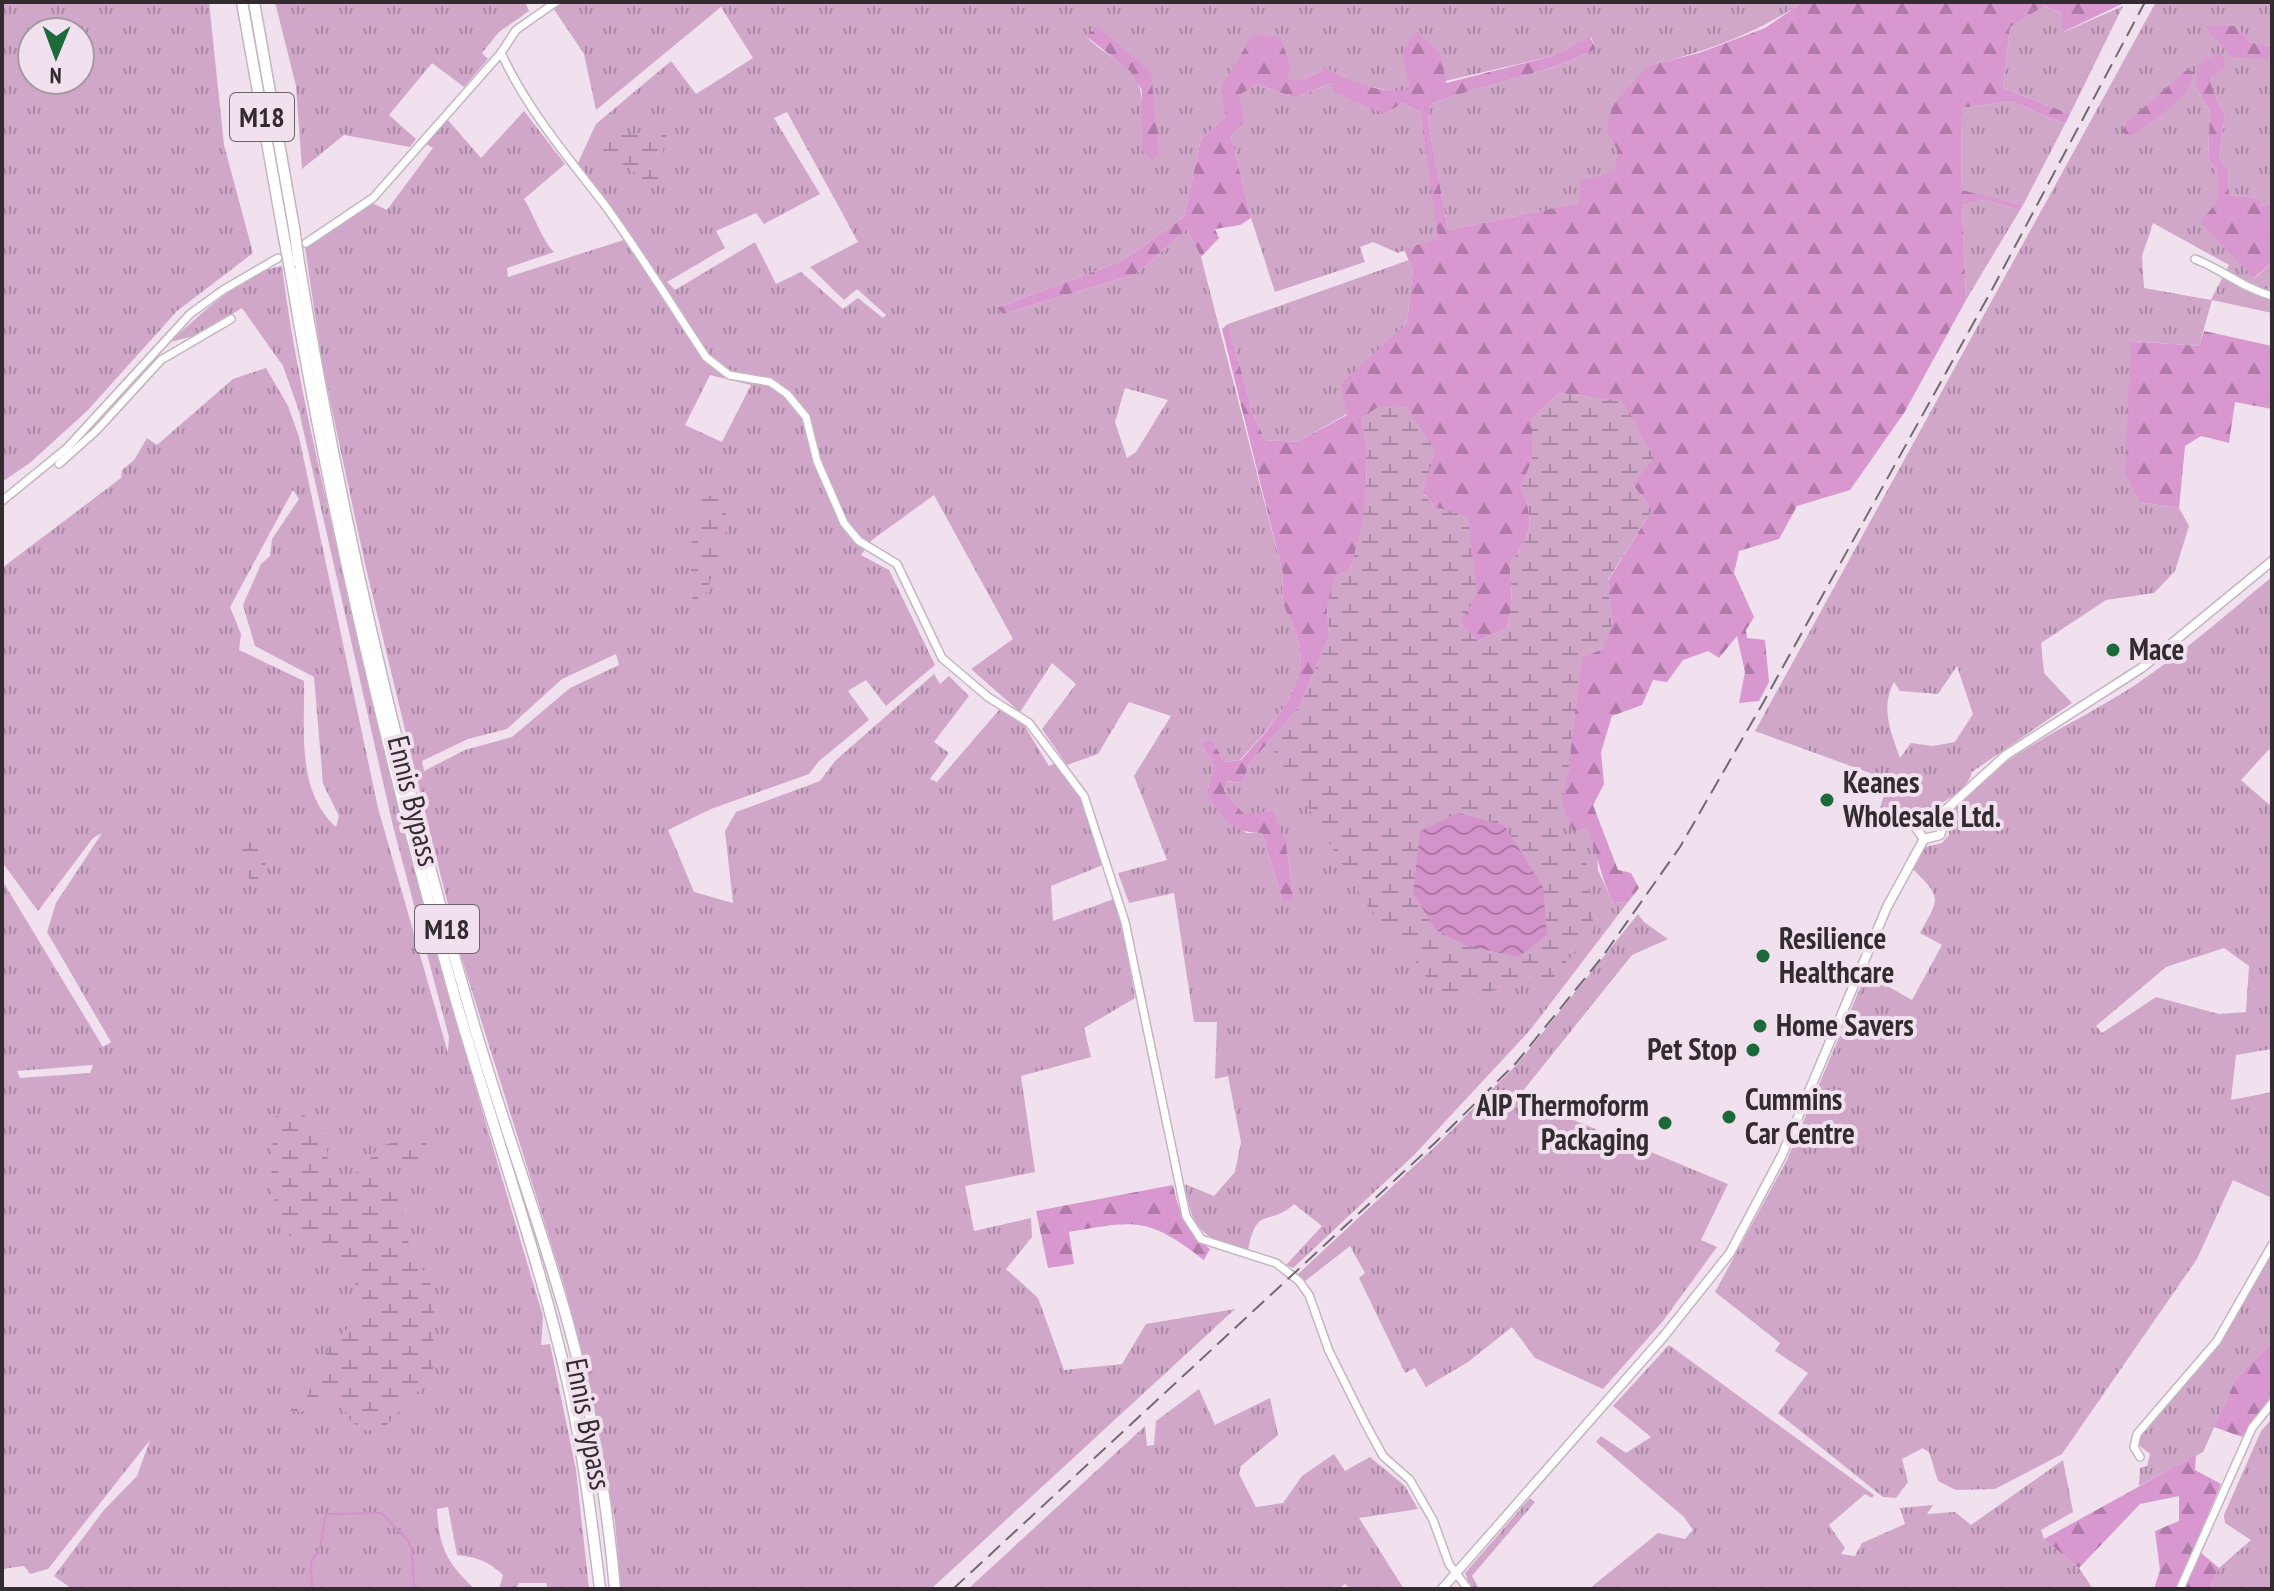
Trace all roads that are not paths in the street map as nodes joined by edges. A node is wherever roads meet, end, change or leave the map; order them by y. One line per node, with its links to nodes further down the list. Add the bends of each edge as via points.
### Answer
1 (242, 2): 5 (highway, Ennis Bypass / M18)
2 (254, 2): 5 (highway, Ennis Bypass / M18)
3 (556, 2): 4 (street, via 516,30)
4 (501, 53): 6 (street, via 373,198); 24 (street, via 546,131 605,206 706,357 729,375 770,382 806,417 817,461 844,523 859,541 897,564 942,658 1029,723 1084,796 1125,922 1186,1216 1201,1239 1276,1263 1299,1281 1364,1421 1383,1456 1410,1480)
5 (289, 230): 9 (highway, Ennis Bypass / M18, bridge)
6 (306, 243)
7 (278, 258): 12 (street, via 223,290)
8 (2195, 259): 10 (street, via 2247,289)
9 (294, 266): 25 (highway, Ennis Bypass / M18, via 311,391 375,689 454,994 570,1393); 26 (highway, Ennis Bypass / M18, via 415,809 474,1027 567,1321 595,1451)
10 (2272, 296)
11 (231, 319): 13 (street)
12 (160, 343): 13 (street); 14 (street)
13 (170, 355): 15 (street)
14 (89, 424): 15 (street); 17 (street)
15 (96, 431): 16 (street)
16 (59, 464)
17 (2, 501)
18 (2272, 561): 19 (main road, via 2143,667 2006,755)
19 (1939, 816): 20 (main road, via 1940,835); 20 (main road, via 1926,813 1918,818 1916,828)
20 (1924, 839): 24 (main road, via 1887,907 1782,1155 1730,1253)
21 (2272, 1245): 23 (street, via 2217,1341 2137,1434 2134,1447)
22 (2272, 1403): 29 (street, via 2252,1428)
23 (2140, 1457)
24 (1456, 1574): 27 (main road); 28 (street)
25 (600, 1589)
26 (615, 1589)
27 (1442, 1589)
28 (1468, 1589)
29 (2180, 1589)

